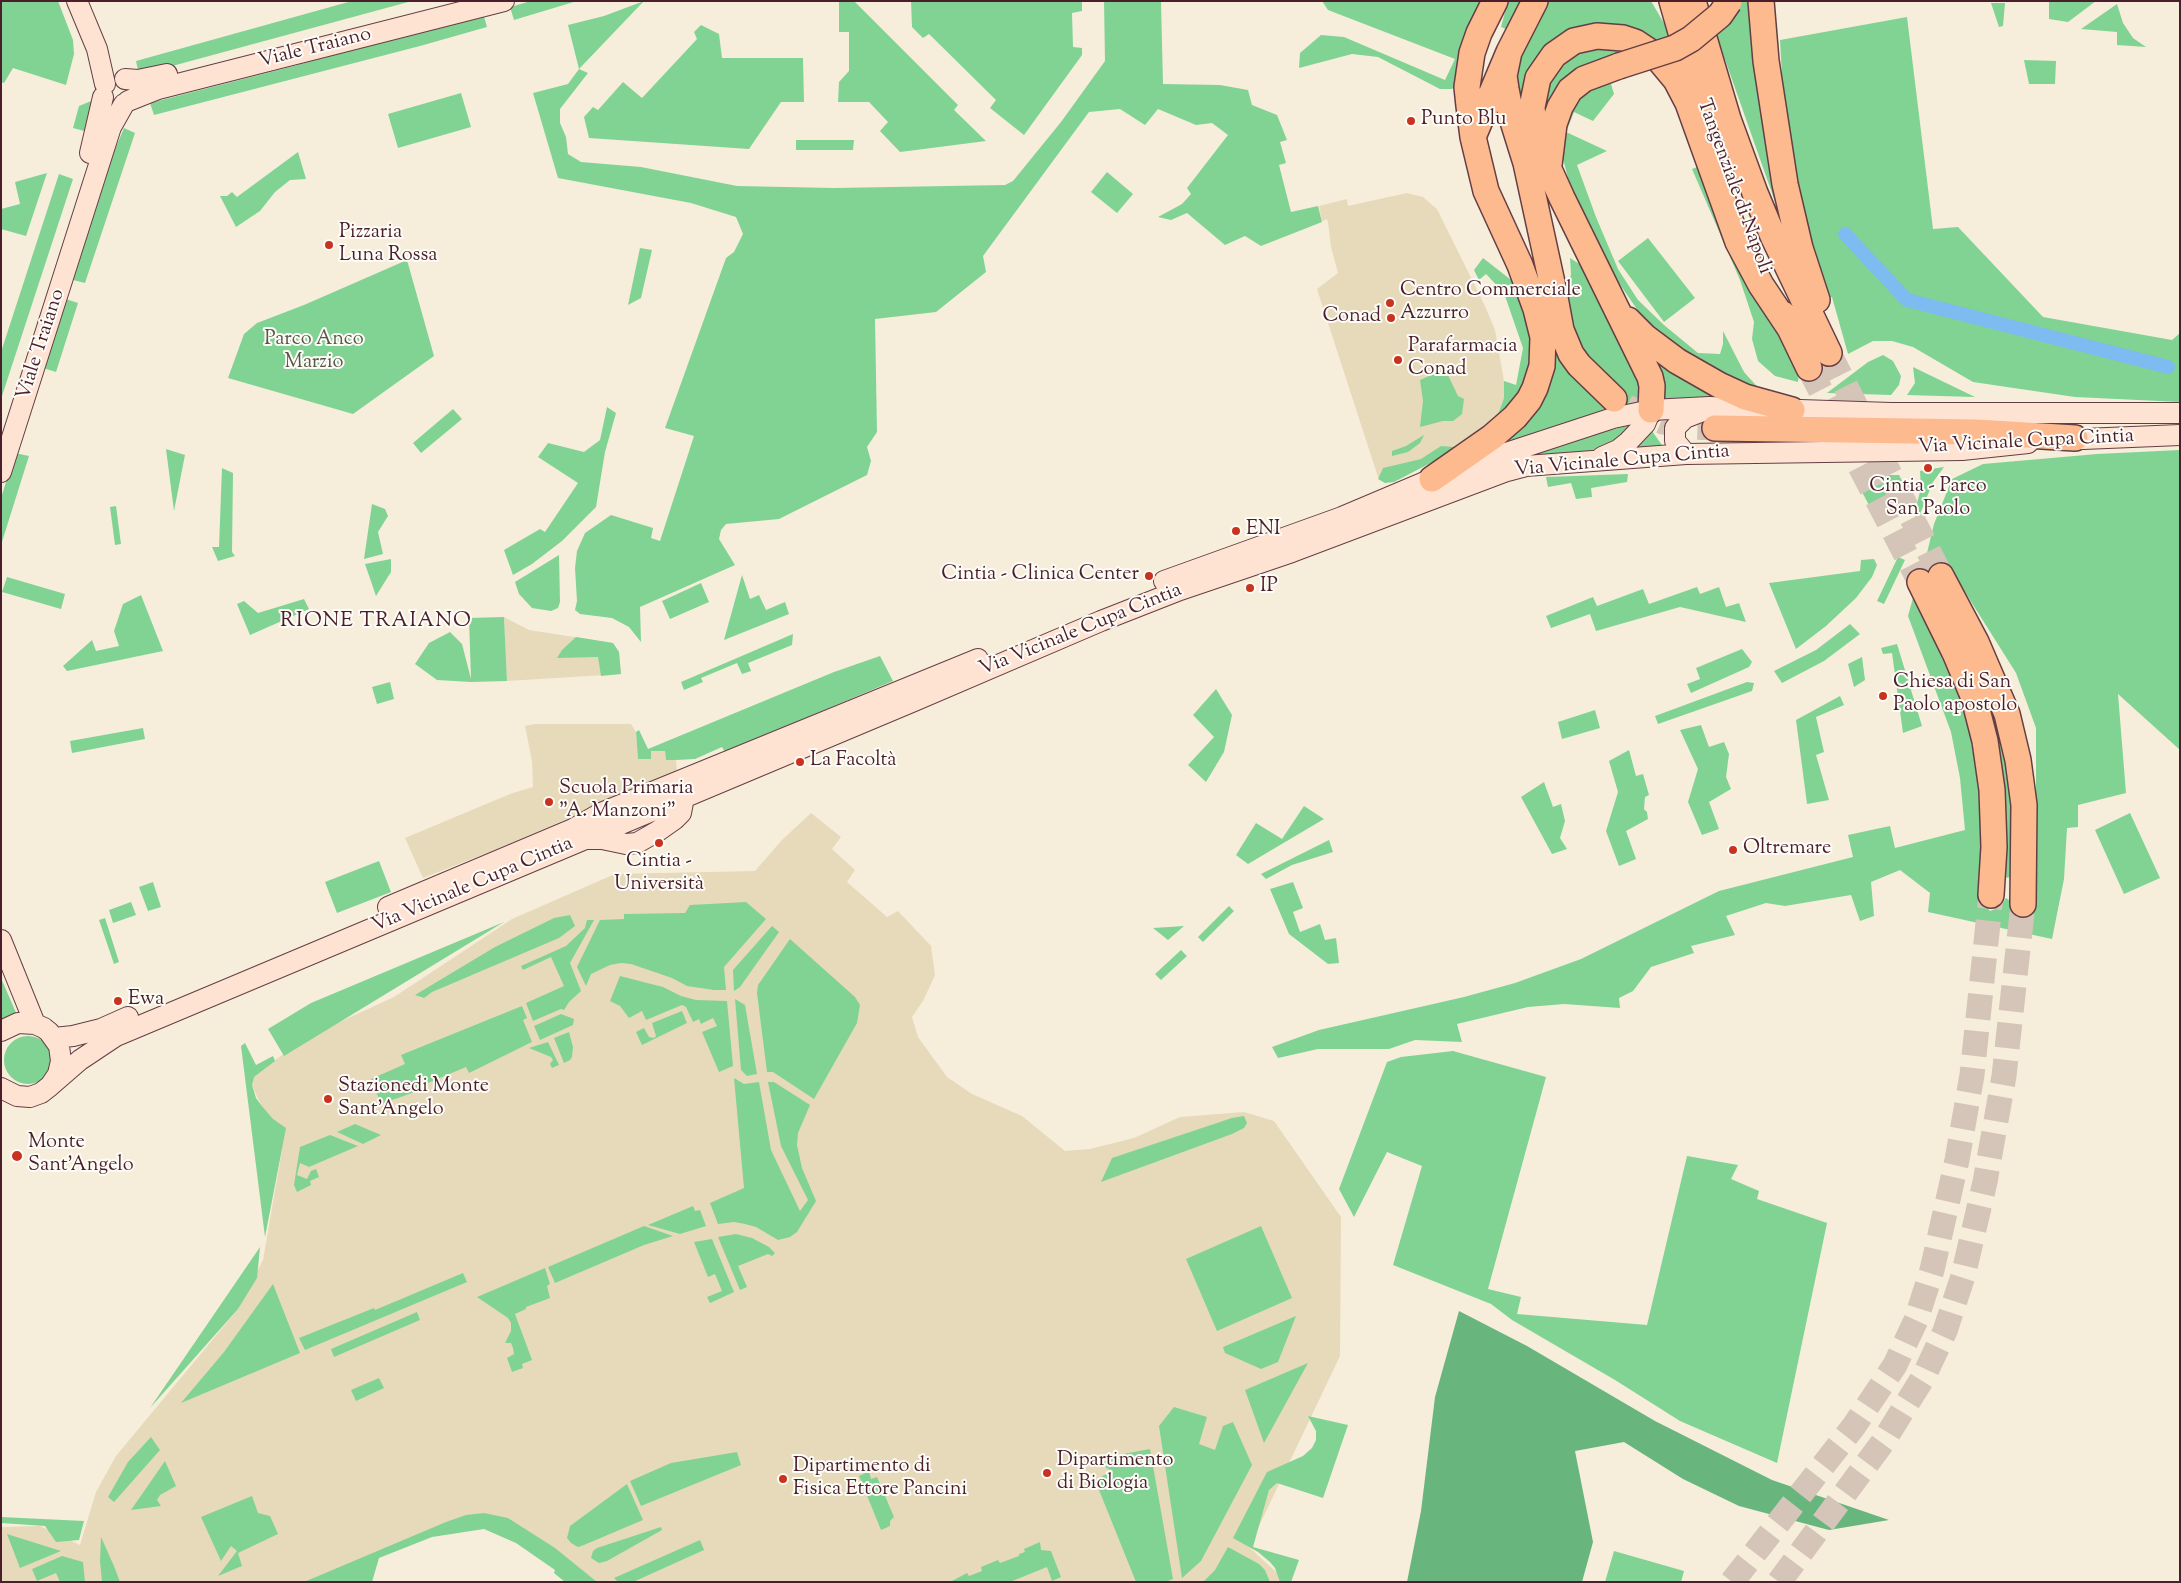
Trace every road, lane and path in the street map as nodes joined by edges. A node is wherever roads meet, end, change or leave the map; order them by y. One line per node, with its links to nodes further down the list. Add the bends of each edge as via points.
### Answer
1 (77, 1): 11 (main road)
2 (448, 1): 11 (main road, Viale Traiano, via 150,78)
3 (1495, 1): 13 (highway, via 1479,33 1468,70)
4 (1535, 1): 10 (highway)
5 (1672, 1): 19 (highway, Tangenziale di Napoli, via 1731,192)
6 (1693, 1): 20 (highway, Tangenziale di Napoli, via 1728,119)
7 (1761, 1): 20 (highway, via 1766,61 1790,212 1816,296)
8 (498, 2): 12 (main road, Viale Traiano, via 158,88)
9 (1730, 2): 14 (highway, bridge, via 1691,40 1584,79 1570,90 1554,124)
10 (1509, 52): 13 (highway); 18 (highway, via 1504,76 1506,89 1526,163)
11 (113, 84): 12 (main road, via 106,101 114,106); 16 (main road, Viale Traiano, via 92,145)
12 (126, 103): 16 (main road, Viale Traiano, via 111,127)
13 (1473, 137): 15 (highway, via 1486,191)
14 (1549, 165): 17 (highway); 19 (highway, via 1538,145 1532,108 1538,78 1545,66 1564,47 1585,38 1623,38 1644,46 1676,80 1688,103 1738,242 1760,285)
15 (1520, 266): 18 (highway, via 1552,304); 32 (highway, via 1543,337 1542,366 1535,388 1515,418)
16 (56, 283): 26 (main road, Viale Traiano); 31 (main road, Viale Traiano)
17 (1617, 309): 22 (highway, via 1650,377); 23 (highway, via 1645,337 1698,374 1745,397)
18 (1557, 318): 21 (highway, via 1575,360)
19 (1791, 330): 20 (highway, Tangenziale di Napoli)
20 (1819, 360)
21 (1614, 399)
22 (1651, 410): 25 (main road, Via Vicinale Cupa Cintia); 30 (main road, via 1645,424 1628,442); 32 (main road, Via Vicinale Cupa Cintia, via 1613,418)
23 (1792, 410): 24 (main road, Via Vicinale Cupa Cintia, via 1966,414); 25 (main road, Via Vicinale Cupa Cintia)
24 (2180, 413)
25 (1720, 418): 28 (highway); 29 (main road, via 1697,412 1680,421 1675,428 1675,440)
26 (1, 427)
27 (2180, 435): 28 (main road, Via Vicinale Cupa Cintia)
28 (2075, 438): 29 (main road, Via Vicinale Cupa Cintia, via 1962,450)
29 (1686, 454): 30 (main road, Via Vicinale Cupa Cintia)
30 (1591, 462): 33 (main road, Via Vicinale Cupa Cintia, via 1526,466 1507,471 1101,621 684,797 681,813 675,819 636,843 626,844)
31 (1, 472)
32 (1432, 479): 33 (main road, Via Vicinale Cupa Cintia, via 1342,517 1082,614)
33 (597, 831): 39 (main road, Via Vicinale Cupa Cintia, via 573,829 101,1029); 40 (main road, Via Vicinale Cupa Cintia, via 116,1036 80,1060)
34 (1991, 895): 35 (highway, via 1994,847 1992,790 1985,741 1974,698 1930,579 1976,642 2006,714 2018,760 2024,805)
35 (2023, 904)
36 (1, 940): 37 (main road)
37 (35, 1024): 38 (main road, via 18,1023); 39 (main road)
38 (1, 1031)
39 (54, 1038): 40 (main road, via 61,1061)
40 (50, 1086): 41 (main road, Via Vicinale Cupa Cintia, via 30,1096)
41 (6, 1093)

